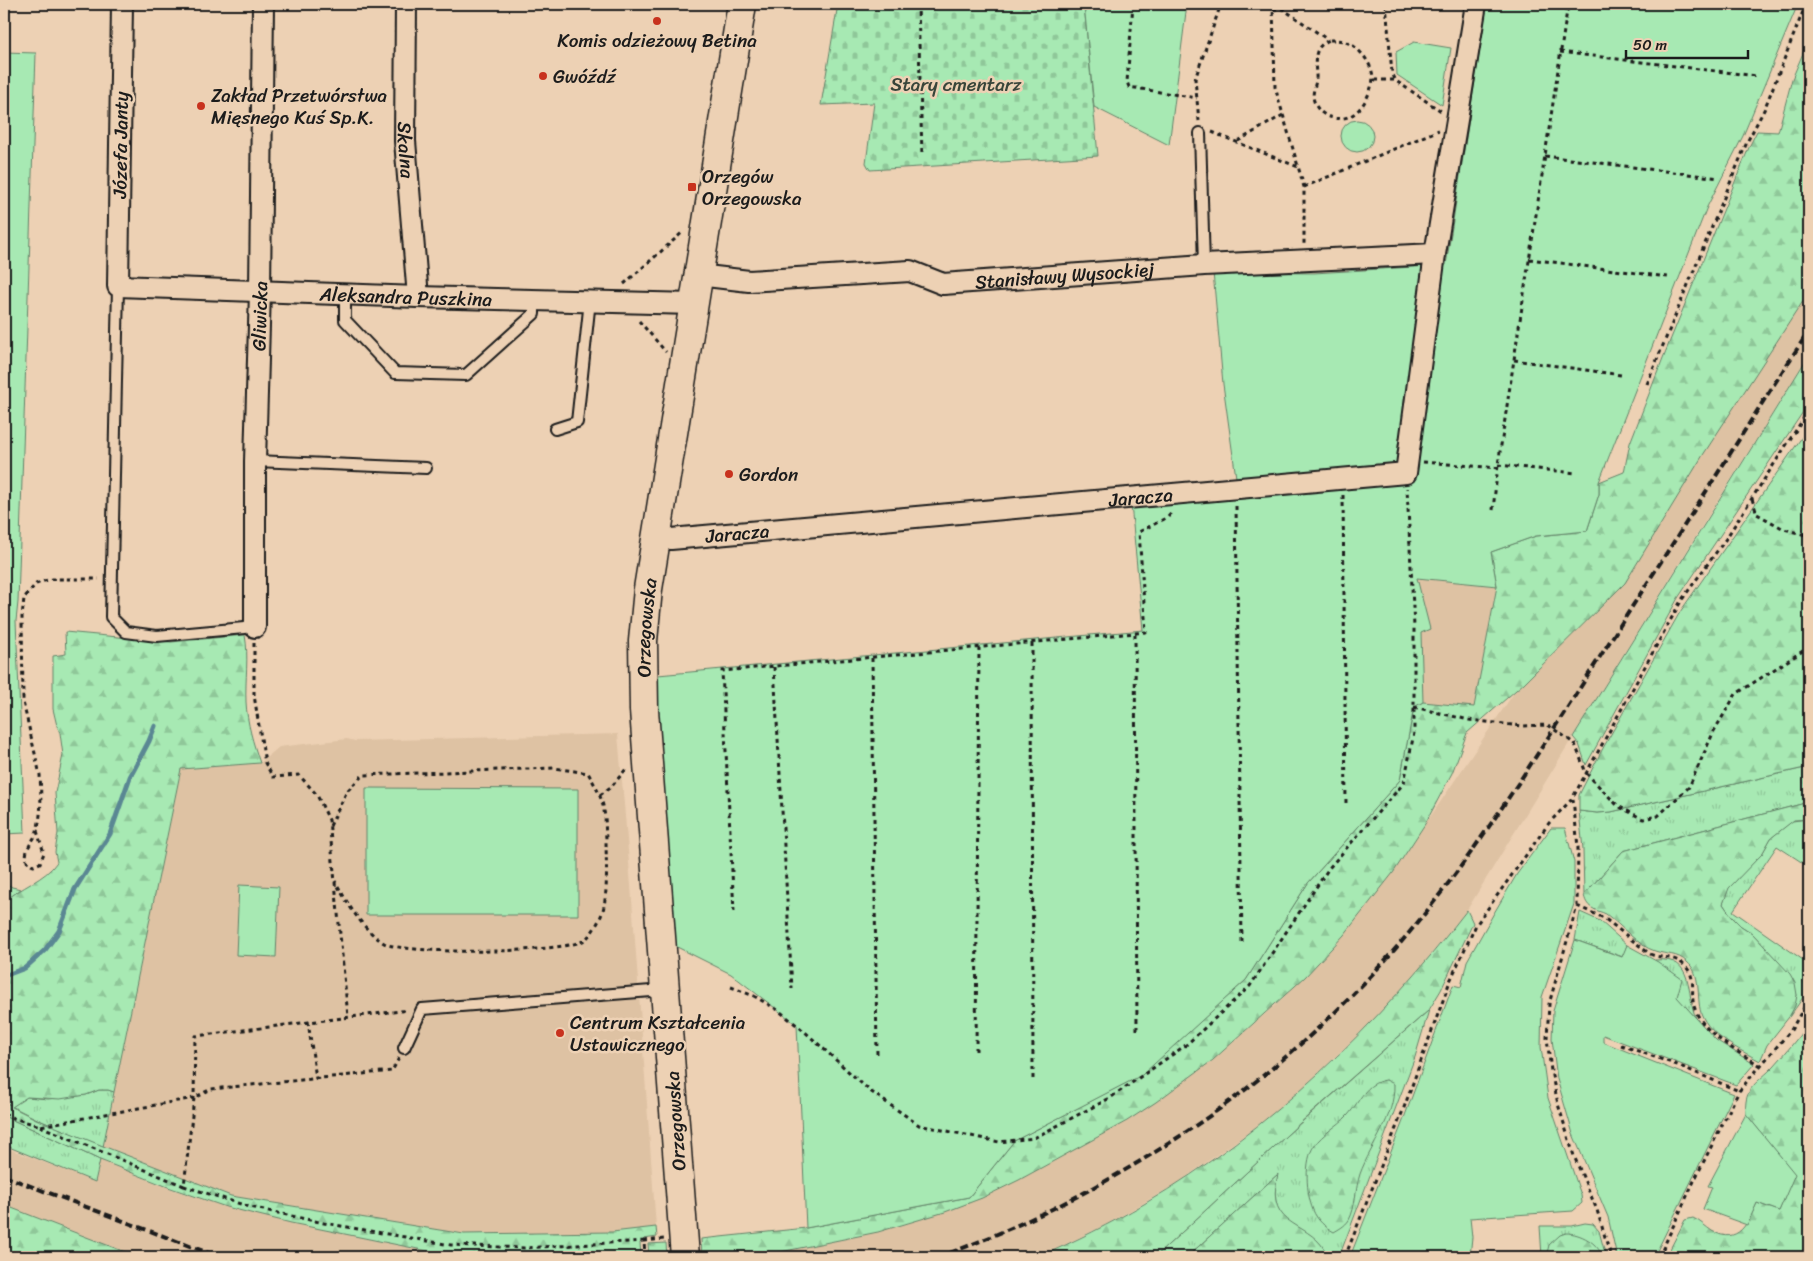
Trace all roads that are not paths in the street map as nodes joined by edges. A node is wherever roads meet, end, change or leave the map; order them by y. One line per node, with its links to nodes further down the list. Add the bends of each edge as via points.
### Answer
1 (122, 4): 10 (street, Józefa Janty)
2 (263, 4): 11 (street, Gliwicka)
3 (406, 4): 13 (street, Skalna, via 404,141)
4 (742, 4): 9 (street, Orzegowska)
5 (1476, 4): 7 (street)
6 (1200, 133): 8 (lane)
7 (1434, 254): 8 (street, Stanisławy Wysockiej); 20 (street, Jaracza, via 1407,467 1176,493 671,539)
8 (1204, 265): 9 (street, Stanisławy Wysockiej, via 943,284 910,271 750,282)
9 (698, 275): 16 (street, Orzegowska)
10 (118, 286): 11 (street, Aleksandra Puszkina); 21 (lane, via 112,618 126,632 157,636)
11 (260, 291): 12 (street, Aleksandra Puszkina); 18 (street, Gliwicka)
12 (345, 294): 13 (street, Aleksandra Puszkina); 14 (lane, via 345,320 395,373 466,375 534,314)
13 (418, 296): 14 (street, Aleksandra Puszkina)
14 (534, 300): 15 (street, Aleksandra Puszkina)
15 (590, 300): 16 (street, Aleksandra Puszkina); 17 (lane, via 577,422)
16 (694, 304): 20 (street, Orzegowska)
17 (555, 429)
18 (255, 461): 19 (lane); 21 (street, Gliwicka)
19 (426, 468)
20 (657, 536): 22 (street, Orzegowska, via 643,641 642,676)
21 (255, 627)
22 (665, 990): 23 (lane, via 422,1009); 24 (street, Orzegowska)
23 (404, 1048)
24 (686, 1257)

